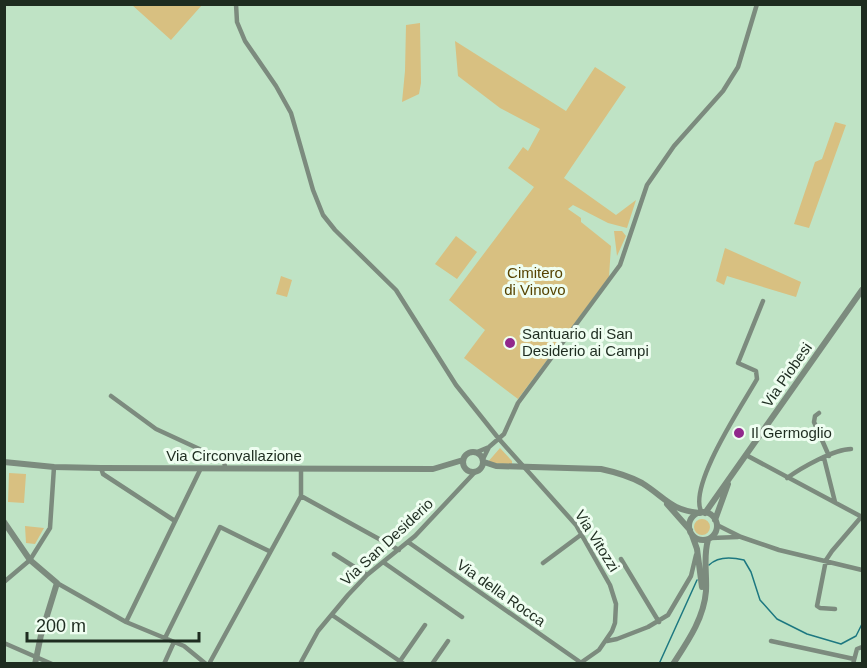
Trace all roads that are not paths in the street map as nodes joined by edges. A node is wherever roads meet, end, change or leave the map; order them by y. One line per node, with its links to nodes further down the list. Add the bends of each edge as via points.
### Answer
1 (236, 4): 7 (street, Via Vitozzi, via 244,41 291,113 323,214 396,290 456,385)
2 (757, 4): 7 (street, via 738,67 647,185 620,265 518,403)
3 (861, 292): 11 (street, Via Piobesi)
4 (763, 301): 28 (street, via 738,363 756,371 757,379 701,483 698,507)
5 (111, 396): 17 (street, via 156,429 221,459)
6 (819, 412): 12 (street, via 814,422)
7 (499, 439): 8 (street); 21 (street, Via Vitozzi)
8 (489, 447): 10 (street); 14 (street)
9 (851, 449): 12 (street)
10 (477, 452): 14 (street); 15 (street, via 469,453)
11 (746, 455): 23 (street, Via Piobesi); 24 (street)
12 (826, 457): 24 (street); 27 (street)
13 (4, 462): 16 (street, Via Circonvallazione)
14 (483, 462): 21 (street); 22 (street)
15 (463, 463): 20 (street, Via Circonvallazione, via 433,469); 22 (street)
16 (54, 467): 18 (street, Via Circonvallazione); 44 (street, via 50,528)
17 (225, 467): 19 (street, Via Circonvallazione); 20 (street, Via Circonvallazione)
18 (101, 468): 19 (street, Via Circonvallazione); 30 (street, via 103,474)
19 (201, 468): 30 (street)
20 (301, 468): 25 (street)
21 (524, 468): 26 (street, via 602,469 630,477); 34 (street, Via Vitozzi)
22 (471, 474): 37 (street, Via San Desiderio)
23 (732, 475): 28 (street, Via Piobesi); 32 (street, Via Piobesi)
24 (787, 478): 27 (street)
25 (301, 496): 39 (street); 40 (street)
26 (663, 499): 28 (street, via 681,510); 33 (street)
27 (835, 501): 29 (street)
28 (702, 513): 32 (street, via 713,516); 33 (street, via 693,518)
29 (862, 517): 43 (street)
30 (175, 521): 55 (street)
31 (4, 522): 44 (street)
32 (716, 522): 35 (street); 36 (street, via 716,532)
33 (691, 532): 36 (street, via 699,540); 38 (street)
34 (582, 534): 46 (street); 60 (street, Via Vitozzi, via 614,594 615,623)
35 (741, 537): 36 (street); 43 (street)
36 (709, 539): 51 (street, via 704,557)
37 (408, 542): 39 (street, Via San Desiderio); 73 (street, Via della Rocca)
38 (697, 549): 51 (street); 56 (street, via 691,576 675,606)
39 (399, 550): 45 (street, Via San Desiderio)
40 (269, 551): 58 (street, via 220,527); 69 (street)
41 (334, 554): 48 (street)
42 (621, 559): 56 (street)
43 (826, 560): 47 (street); 52 (street, via 818,606)
44 (30, 561): 49 (street); 50 (street)
45 (383, 562): 48 (street, Via San Desiderio); 54 (street)
46 (543, 563)
47 (862, 570)
48 (367, 575): 53 (street, Via San Desiderio)
49 (4, 582)
50 (57, 583): 55 (street); 65 (street)
51 (704, 606): 74 (street, via 696,628)
52 (835, 609)
53 (332, 615): 70 (street, Via San Desiderio); 71 (street)
54 (462, 617)
55 (126, 622): 58 (street)
56 (659, 622): 60 (street)
57 (425, 625): 71 (street)
58 (165, 638): 62 (street)
59 (448, 641): 72 (street)
60 (607, 641): 73 (street)
61 (771, 641): 66 (street)
62 (174, 642): 68 (street); 69 (street)
63 (4, 643): 65 (street)
64 (862, 647): 66 (street)
65 (35, 660): 67 (street)
66 (853, 661)
67 (52, 663)
68 (164, 663)
69 (208, 663)
70 (300, 663)
71 (401, 663)
72 (432, 663)
73 (580, 663)
74 (673, 663)

